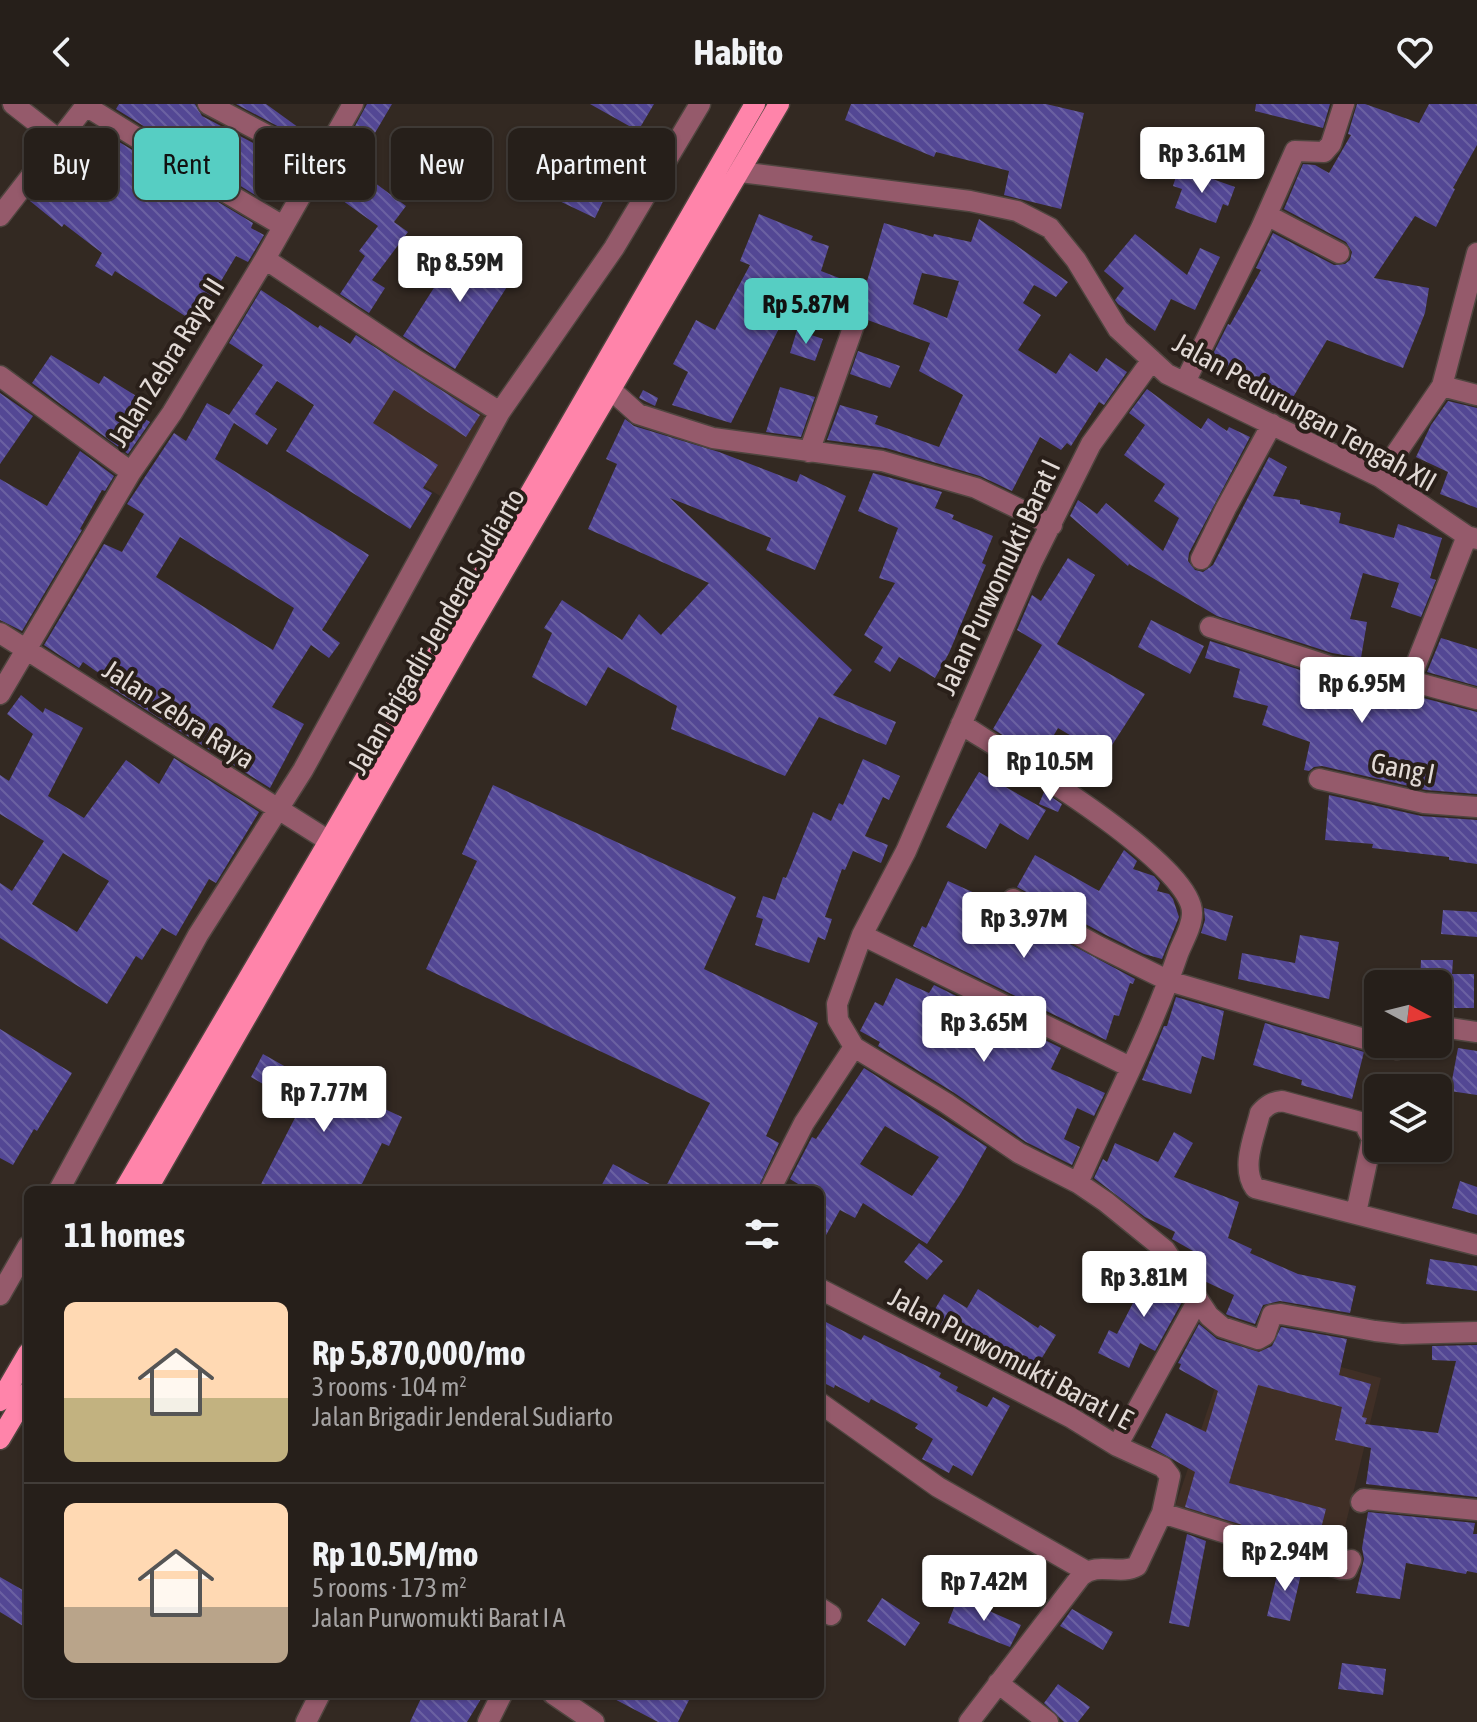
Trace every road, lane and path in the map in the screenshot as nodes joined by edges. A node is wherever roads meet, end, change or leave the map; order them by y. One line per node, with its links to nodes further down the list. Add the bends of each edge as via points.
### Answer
1 (13, 104): 9 (street)
2 (208, 104): 12 (street)
3 (353, 104): 11 (street, Jalan Zebra Raya II)
4 (700, 104): 29 (street, via 614,248)
5 (755, 104): 36 (main road, Jalan Brigadir Jenderal Sudiarto)
6 (779, 104): 13 (main road, Jalan Brigadir Jenderal Sudiarto)
7 (1344, 104): 16 (street, via 1324,152 1295,151)
8 (87, 105): 10 (street); 18 (street)
9 (44, 128)
10 (69, 128)
11 (340, 128)
12 (255, 129)
13 (740, 172): 23 (street, Jalan Pedurungan Tengah XII, via 1017,211 1050,228 1118,329); 27 (main road, Jalan Brigadir Jenderal Sudiarto)
14 (24, 185): 17 (street)
15 (298, 200): 18 (street, Jalan Zebra Raya II)
16 (1267, 215): 19 (street); 25 (street)
17 (0, 216)
18 (283, 226): 21 (street, Jalan Zebra Raya II)
19 (1339, 253)
20 (1477, 253): 26 (street)
21 (265, 259): 29 (street); 32 (street, Jalan Zebra Raya II)
22 (854, 325): 31 (street)
23 (1152, 360): 25 (street, Jalan Pedurungan Tengah XII); 34 (street, Jalan Purwomukti Barat I, via 1091,444)
24 (0, 376): 32 (street)
25 (1185, 382): 30 (street, Jalan Pedurungan Tengah XII)
26 (1442, 386): 28 (street); 33 (street)
27 (610, 389): 31 (street, via 638,414 713,438); 36 (main road, Jalan Brigadir Jenderal Sudiarto)
28 (1477, 395)
29 (500, 412): 47 (street, via 303,770)
30 (1272, 424): 33 (street, Jalan Pedurungan Tengah XII); 37 (street)
31 (809, 452): 34 (street, via 882,461 963,484)
32 (131, 472): 40 (street, Jalan Zebra Raya II)
33 (1380, 477): 35 (street, Jalan Pedurungan Tengah XII)
34 (1052, 525): 44 (street, Jalan Purwomukti Barat I)
35 (1472, 537): 41 (street)
36 (502, 555): 48 (main road, Jalan Brigadir Jenderal Sudiarto); 60 (main road, Jalan Brigadir Jenderal Sudiarto)
37 (1201, 559)
38 (1210, 627): 41 (street, via 1329,666)
39 (0, 633): 40 (street, Jalan Zebra Raya)
40 (25, 649): 42 (street, Jalan Zebra Raya II); 47 (street, Jalan Zebra Raya)
41 (1407, 680): 43 (street)
42 (0, 694)
43 (1477, 699)
44 (961, 724): 50 (street, Jalan Purwomukti Barat I, via 906,851); 51 (street, via 1159,860 1189,901 1192,914)
45 (1319, 779): 46 (street, Gang I, via 1424,803)
46 (1477, 807)
47 (276, 809): 48 (street, Jalan Zebra Raya); 58 (street, via 198,935)
48 (329, 841): 59 (main road, Jalan Brigadir Jenderal Sudiarto)
49 (1013, 899): 51 (street)
50 (862, 935): 55 (street, Jalan Purwomukti Barat I, via 837,1004 838,1020); 56 (street)
51 (1169, 981): 54 (street); 56 (street)
52 (1452, 1028): 53 (street)
53 (1477, 1032)
54 (1364, 1039)
55 (854, 1047): 57 (street, via 1019,1153); 61 (street, via 804,1123)
56 (1130, 1067): 57 (street)
57 (1078, 1183): 67 (street, via 1165,1250)
58 (61, 1186)
59 (126, 1186)
60 (149, 1186)
61 (772, 1186)
62 (1356, 1213): 62 (street, via 1255,1188 1247,1171 1260,1113 1266,1107 1282,1101 1356,1119 1369,1129 1372,1139); 63 (street)
63 (1477, 1245)
64 (24, 1253): 66 (street)
65 (824, 1291): 74 (street, Jalan Purwomukti Barat I E)
66 (0, 1295)
67 (1198, 1300): 68 (street, via 1222,1327 1253,1339 1262,1338 1276,1314 1402,1334); 74 (street)
68 (1477, 1332)
69 (24, 1360): 71 (main road)
70 (24, 1399): 73 (main road)
71 (0, 1401)
72 (824, 1406): 79 (street, via 938,1487)
73 (0, 1439)
74 (1117, 1446): 77 (street, Jalan Purwomukti Barat I E, via 1169,1473)
75 (1361, 1502): 76 (street)
76 (1477, 1510)
77 (1162, 1513): 78 (street, via 1345,1570); 79 (street, via 1133,1569)
78 (1351, 1560)
79 (1086, 1571): 80 (street)
80 (998, 1683): 87 (street); 88 (street)
81 (318, 1698): 84 (street)
82 (500, 1698): 85 (street)
83 (559, 1698): 86 (street)
84 (306, 1722)
85 (488, 1722)
86 (594, 1722)
87 (969, 1722)
88 (1048, 1722)

